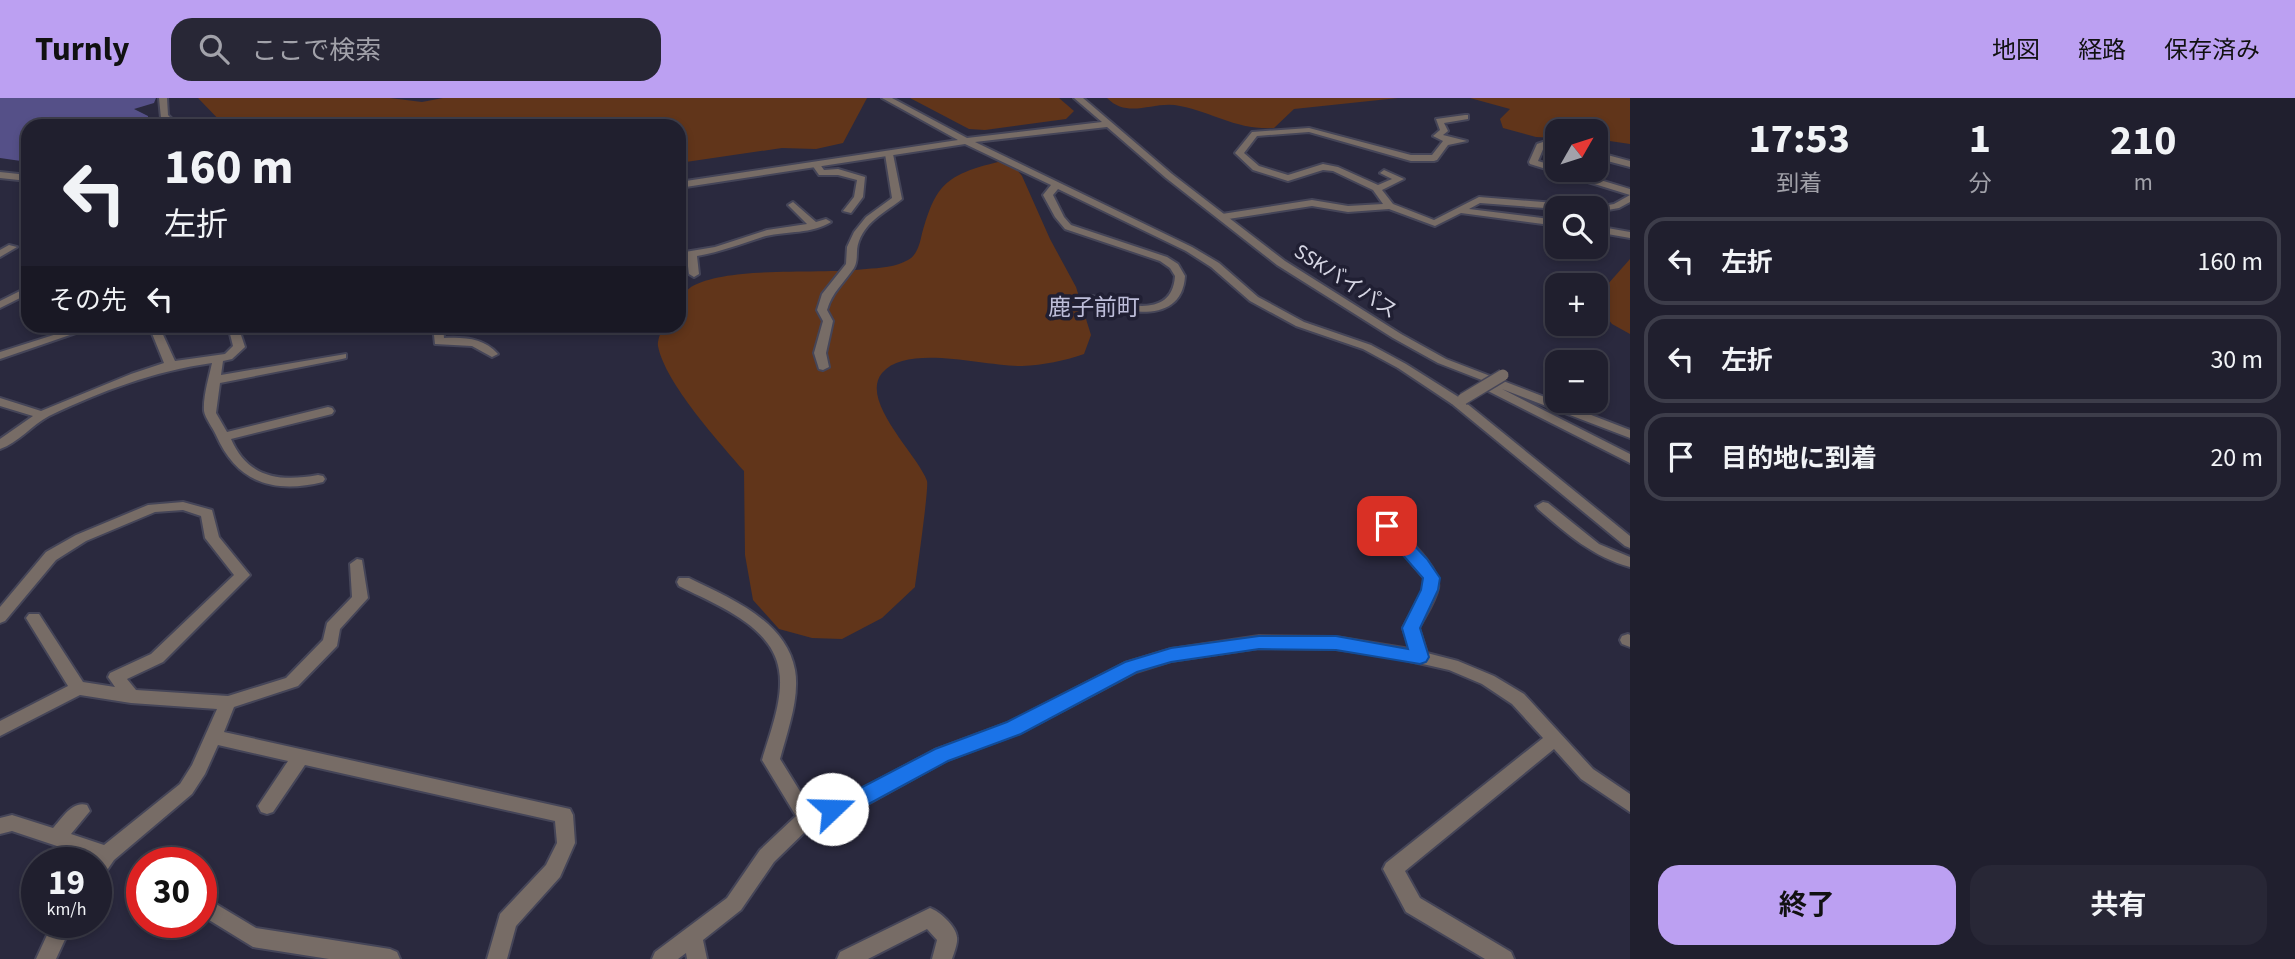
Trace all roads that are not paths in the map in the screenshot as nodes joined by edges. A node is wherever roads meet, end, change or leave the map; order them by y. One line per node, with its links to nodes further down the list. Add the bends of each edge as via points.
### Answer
1 (163, 98): 5 (street)
2 (886, 98): 7 (street)
3 (1078, 98): 6 (street, SSKバイパス)
4 (1465, 117): 8 (street, via 1439,121 1444,131 1437,136)
5 (167, 119)
6 (1108, 124): 7 (street); 31 (street, SSKバイパス)
7 (966, 141): 11 (street); 21 (street)
8 (1451, 141): 9 (street); 22 (street, via 1434,158 1410,158 1309,130 1255,134 1238,153 1256,168 1288,178 1323,167)
9 (1463, 141)
10 (1545, 144): 15 (street, via 1533,162)
11 (889, 153): 14 (street); 55 (street, via 897,199 879,209 860,230 852,247 852,262 826,294 822,310 828,321 820,352)
12 (1608, 158): 13 (street)
13 (1630, 164)
14 (816, 165): 20 (street); 30 (street, via 822,173 862,179 858,197)
15 (1545, 166)
16 (1384, 173): 22 (street, via 1400,179)
17 (0, 175): 18 (street)
18 (21, 177)
19 (1598, 182): 23 (street)
20 (686, 185)
21 (1057, 185): 43 (street, via 1048,195 1069,228 1151,254 1179,271 1181,280 1173,297 1159,305 1125,309); 58 (street, via 1189,249 1254,299 1300,324 1367,348)
22 (1377, 189): 27 (street)
23 (1630, 192)
24 (1630, 198): 28 (street)
25 (793, 205): 34 (street)
26 (1545, 205): 29 (street, via 1479,200)
27 (1390, 206): 29 (street, via 1436,223); 31 (street, via 1348,209 1312,203)
28 (1608, 207)
29 (1456, 210): 32 (street)
30 (848, 211)
31 (1222, 217): 53 (street, SSKバイパス, via 1281,263)
32 (1545, 221)
33 (826, 222): 34 (street)
34 (814, 225): 39 (street)
35 (1608, 231): 36 (street)
36 (1630, 235)
37 (12, 247): 38 (street)
38 (0, 254)
39 (692, 254): 40 (street); 41 (street)
40 (686, 255)
41 (694, 274)
42 (21, 294): 44 (street)
43 (1092, 299)
44 (0, 305)
45 (58, 333): 50 (street)
46 (157, 333): 54 (street)
47 (235, 333): 52 (street, via 239,347)
48 (438, 333): 49 (street, via 439,342 457,340 487,347)
49 (492, 354)
50 (0, 356)
51 (342, 356): 57 (street)
52 (218, 359): 54 (street); 57 (street)
53 (1442, 361): 62 (street, SSKバイパス); 65 (street)
54 (171, 365): 61 (street)
55 (823, 367)
56 (1503, 375): 58 (street, bridge)
57 (215, 380): 63 (street, via 210,413)
58 (1460, 400): 69 (street)
59 (0, 402): 61 (street)
60 (328, 411): 63 (street)
61 (42, 415): 64 (street)
62 (1630, 434)
63 (225, 437): 66 (street, via 231,454 253,475 270,483)
64 (0, 445)
65 (1630, 459)
66 (318, 479)
67 (1543, 506): 70 (street, via 1610,558)
68 (1387, 526): 75 (street, via 1431,578 1430,590 1411,628)
69 (1630, 542)
70 (1630, 562)
71 (358, 564): 78 (street, via 360,598 332,627 331,642 292,682)
72 (684, 582): 86 (street, via 763,628 781,652 787,670 771,760)
73 (0, 617): 77 (street, via 51,556 81,538 153,508 183,506 207,513 212,538 243,575 157,659 116,677)
74 (34, 618): 76 (street)
75 (1420, 657): 81 (street, via 1488,680 1518,698); 86 (street, via 1336,643 1259,642 1171,655 1131,667 1014,728 942,755 858,800)
76 (78, 688): 77 (street); 79 (street)
77 (131, 696): 78 (street)
78 (228, 704): 80 (street)
79 (0, 729)
80 (213, 737): 82 (street); 90 (street, via 186,789)
81 (1554, 739): 83 (street, via 1587,774); 101 (street, via 1393,869 1413,905)
82 (301, 757): 84 (street); 96 (street, via 564,815 566,843 553,871 507,921)
83 (1630, 804)
84 (267, 807)
85 (81, 811): 88 (street)
86 (807, 818): 92 (street, via 767,856 734,904)
87 (0, 826): 88 (street, via 12,823)
88 (56, 837): 89 (street)
89 (74, 847)
90 (112, 853)
91 (217, 914): 95 (street, via 253,937)
92 (692, 936): 97 (street); 98 (street)
93 (56, 938): 94 (street)
94 (46, 958)
95 (390, 959)
96 (497, 959)
97 (662, 959)
98 (696, 959)
99 (847, 959): 100 (street, via 930,917 948,938)
100 (942, 959)
101 (1504, 959)

